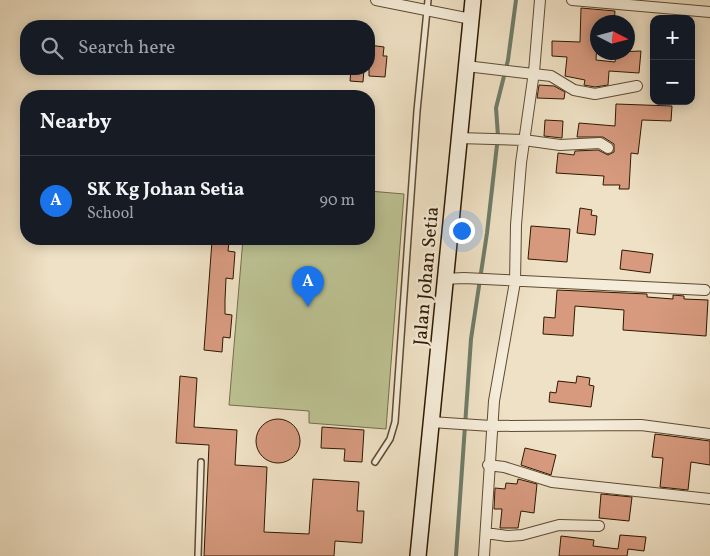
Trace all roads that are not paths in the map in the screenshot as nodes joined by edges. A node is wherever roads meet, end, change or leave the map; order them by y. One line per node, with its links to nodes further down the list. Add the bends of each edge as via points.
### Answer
1 (376, 0): 5 (street)
2 (473, 0): 7 (main road, Jalan Johan Setia)
3 (540, 0): 9 (street)
4 (572, 0): 6 (street)
5 (428, 5): 7 (street); 21 (lane, via 394,422 390,440)
6 (710, 12)
7 (471, 19): 8 (main road, Jalan Johan Setia)
8 (466, 66): 9 (street); 11 (main road, Jalan Johan Setia)
9 (530, 72): 10 (street, via 552,76 574,90 595,94); 12 (street)
10 (637, 86)
11 (458, 138): 12 (street); 14 (main road, Jalan Johan Setia)
12 (522, 140): 13 (street, via 560,145 600,143); 15 (street)
13 (608, 148)
14 (444, 279): 15 (street); 17 (main road, Jalan Johan Setia)
15 (511, 281): 16 (street); 18 (street)
16 (704, 290)
17 (431, 422): 18 (street); 27 (main road, Jalan Johan Setia)
18 (487, 425): 19 (street, via 640,425); 22 (street)
19 (710, 434)
20 (201, 462): 26 (lane)
21 (375, 462)
22 (488, 465): 23 (street, via 552,482); 25 (street)
23 (710, 499)
24 (599, 526): 25 (street, via 559,525 522,536)
25 (486, 533): 28 (street)
26 (198, 556)
27 (418, 556)
28 (484, 556)

